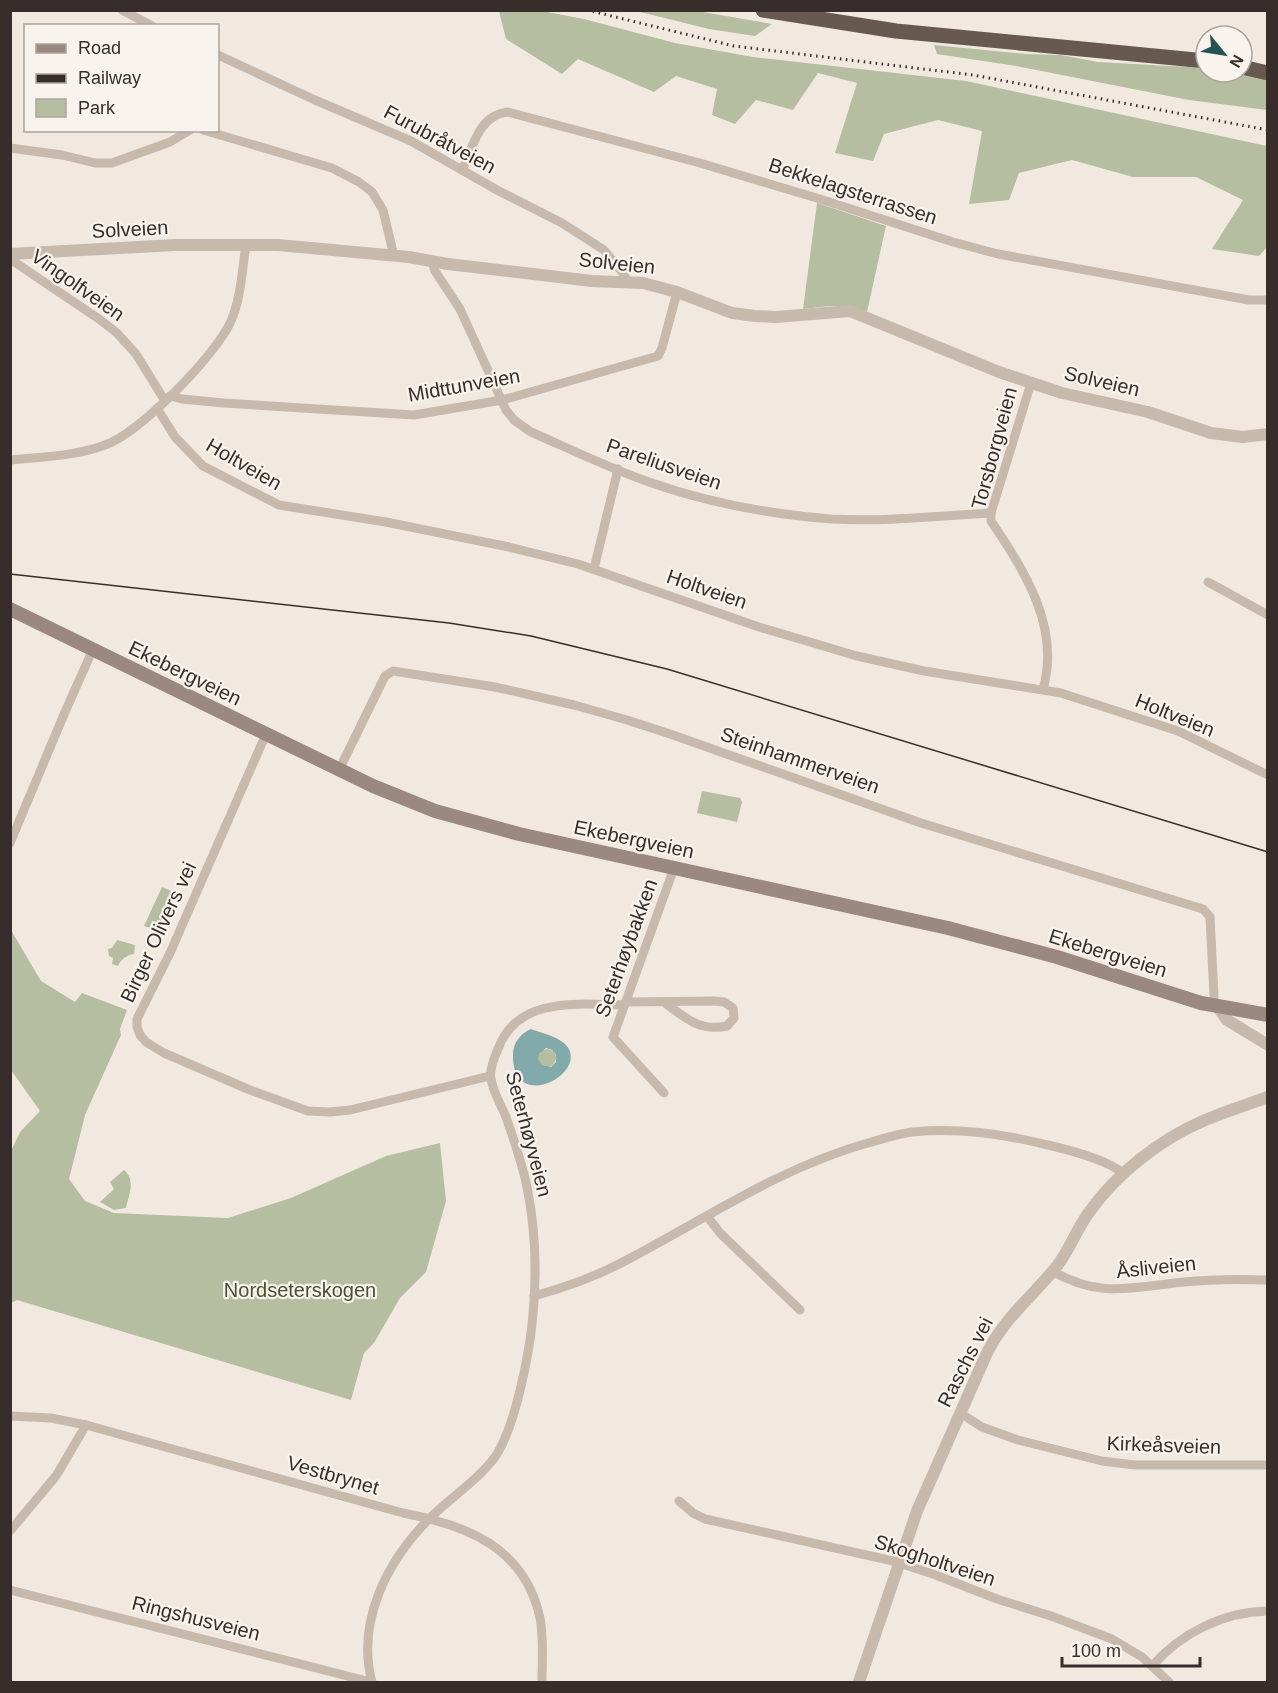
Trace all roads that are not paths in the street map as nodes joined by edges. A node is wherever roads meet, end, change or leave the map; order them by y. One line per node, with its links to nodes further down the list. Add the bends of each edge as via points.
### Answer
1 (122, 10): 3 (street)
2 (766, 11): 5 (highway, via 906,32)
3 (148, 24)
4 (219, 55): 9 (street, Furubråtveien, via 411,141)
5 (1194, 60)
6 (187, 132): 8 (street, via 112,163 95,164)
7 (210, 132): 12 (street, via 332,168 359,182 372,192 383,210)
8 (10, 147)
9 (462, 170): 15 (street, Furubråtveien, via 584,236 611,257); 17 (street, Bekkelagsterrassen, via 485,123 508,112 700,163 998,254 1250,300)
10 (246, 245): 11 (street, Solveien); 12 (street, Solveien); 19 (street, via 231,321 199,366)
11 (10, 254)
12 (394, 256): 14 (street, Solveien)
13 (10, 259): 19 (street, Vingolfveien, via 117,333)
14 (432, 261): 15 (street, Solveien); 20 (street, Pareliusveien, via 460,309)
15 (627, 282): 16 (street, Solveien)
16 (677, 292): 18 (street, Solveien, via 732,313 755,316 856,312); 20 (street, Midttunveien, via 658,356)
17 (1268, 300)
18 (1030, 383): 22 (street, Solveien, via 1141,410 1211,433 1244,437); 25 (street, Torsborgveien)
19 (167, 399): 20 (street, Midttunveien, via 401,415); 21 (street)
20 (502, 400): 24 (street, Pareliusveien, via 514,420 531,432)
21 (157, 408): 23 (street, via 108,444); 26 (street, Holtveien, via 175,437 203,466 279,505 445,533)
22 (1268, 434)
23 (10, 460)
24 (618, 469): 25 (street, Pareliusveien, via 722,503 789,515 878,520); 26 (street)
25 (991, 513): 31 (street, Torsborgveien, via 991,521 1019,563 1037,602 1047,642)
26 (594, 569): 31 (street, Holtveien, via 759,627 857,656)
27 (1208, 582): 29 (street)
28 (10, 609): 30 (main road, Ekebergveien)
29 (1268, 615)
30 (93, 649): 32 (main road, Ekebergveien); 35 (street)
31 (1044, 689): 34 (street, Holtveien, via 1178,731)
32 (266, 734): 33 (main road, Ekebergveien); 42 (street, Birger Olivers vei, via 137,1019 140,1035 164,1053 196,1068 292,1106 318,1112 350,1110)
33 (339, 770): 36 (main road, Ekebergveien, via 465,821); 39 (street, Steinhammerveien, via 386,676 393,671 495,687 574,705 673,735 932,827 1203,909 1210,917)
34 (1268, 775)
35 (10, 843)
36 (675, 868): 38 (street, Seterhøybakken); 39 (main road, Ekebergveien, via 1004,942)
37 (664, 1002): 37 (street, Seterhøyveien, via 724,1002 735,1012 732,1023 704,1028 686,1020); 38 (street, Seterhøyveien)
38 (625, 1003): 42 (street, Seterhøyveien, via 544,1007 527,1015 502,1038); 43 (street, Seterhøybakken, via 613,1037)
39 (1215, 1006): 40 (main road); 41 (street, Ekebergveien, via 1227,1020)
40 (1268, 1015)
41 (1268, 1045)
42 (490, 1076): 49 (street, Seterhøyveien, via 527,1187)
43 (664, 1094)
44 (1268, 1097): 45 (street, Raschs vei, via 1182,1131)
45 (1124, 1174): 46 (street, via 1096,1160 1021,1138 911,1132 816,1160); 47 (street, Raschs vei, via 1089,1211)
46 (707, 1216): 49 (street, via 610,1269); 50 (street)
47 (1052, 1271): 48 (street, Åsliveien, via 1092,1288 1112,1290 1209,1280); 51 (street, Raschs vei, via 999,1332)
48 (1268, 1280)
49 (534, 1296): 56 (street, Seterhøyveien, via 521,1387 499,1450 482,1471)
50 (800, 1310)
51 (960, 1413): 54 (street, Kirkeåsveien, via 982,1427 1018,1440 1102,1461 1135,1465); 58 (street, Raschs vei)
52 (10, 1416): 53 (street, Vestbrynet)
53 (86, 1425): 56 (street, Vestbrynet); 57 (street, via 56,1476)
54 (1268, 1466)
55 (679, 1501): 58 (street, Skogholtveien, via 705,1519)
56 (430, 1518): 62 (street, Seterhøyveien, via 394,1562 375,1604 368,1642); 63 (street, Vestbrynet, via 487,1540 520,1572 533,1596 542,1630)
57 (10, 1531)
58 (898, 1563): 61 (street, Skogholtveien, via 1081,1626 1125,1646); 64 (street, Raschs vei)
59 (10, 1590): 62 (street, Ringshusveien)
60 (1268, 1611): 61 (street, via 1207,1625 1182,1638)
61 (1152, 1666): 65 (street, Skogholtveien)
62 (371, 1683)
63 (542, 1683)
64 (859, 1683)
65 (1169, 1683)

